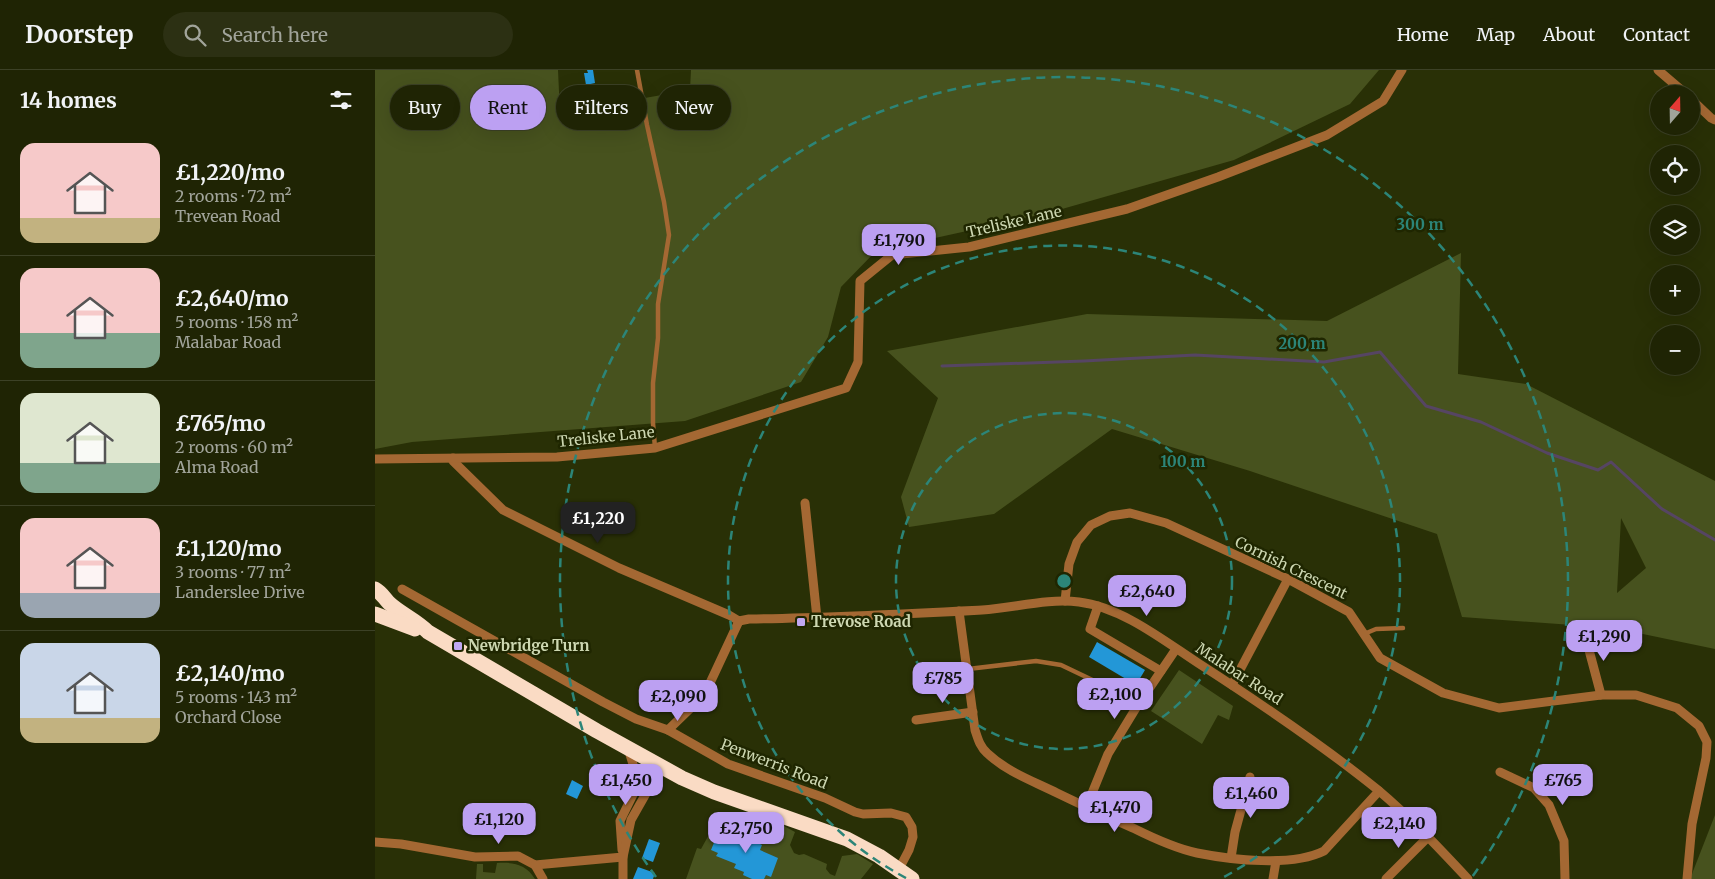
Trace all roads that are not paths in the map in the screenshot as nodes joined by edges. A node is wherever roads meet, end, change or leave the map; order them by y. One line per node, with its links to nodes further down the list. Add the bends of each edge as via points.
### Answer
1 (637, 70): 7 (lane, via 669,235 658,304 653,383)
2 (1402, 70): 7 (street, Treliske Lane, via 1383,100 1327,135 1219,177 1118,212 969,247 892,255 860,281 858,362 846,388)
3 (1658, 70): 4 (street)
4 (1676, 85)
5 (1700, 108): 6 (street)
6 (1715, 120)
7 (655, 448): 8 (street, Treliske Lane, via 557,457)
8 (453, 458): 9 (street, Treliske Lane); 19 (street, via 453,462 503,510 619,568)
9 (375, 460)
10 (805, 503): 18 (street)
11 (1288, 579): 14 (street, Cornish Crescent, via 1166,523 1130,513 1111,516 1091,526 1077,542 1069,564); 22 (street, Cornish Crescent, via 1349,612); 27 (street)
12 (375, 589): 21 (highway, via 387,602)
13 (402, 590): 32 (street, Penwerris Road, via 603,702 636,719)
14 (1065, 601): 15 (street, Malabar Road); 16 (street, Malabar Road)
15 (1098, 606): 24 (street, Malabar Road, via 1132,621); 26 (street, via 1090,629)
16 (959, 611): 18 (street, Malabar Road); 25 (street)
17 (375, 614): 21 (highway)
18 (817, 618): 19 (street, Malabar Road)
19 (739, 621): 32 (street, via 701,696)
20 (1403, 628): 22 (lane)
21 (428, 632): 33 (highway)
22 (1364, 634): 28 (street, Cornish Crescent, via 1380,658 1443,694 1499,708)
23 (1585, 635): 28 (street)
24 (1176, 649): 26 (street); 27 (street, Malabar Road)
25 (968, 669): 29 (lane, via 1029,661 1061,665 1105,686); 30 (street)
26 (1161, 672): 29 (street)
27 (1231, 685): 37 (street, Malabar Road, via 1313,740)
28 (1601, 695): 54 (street, Cornish Crescent, via 1636,695 1677,708 1699,726 1707,742)
29 (1136, 708): 38 (street, via 1108,754)
30 (973, 712): 31 (street); 38 (street, via 979,743 987,753 1008,769)
31 (916, 720)
32 (668, 730): 46 (street, Penwerris Road, via 728,764 855,812 891,812 906,817 913,837)
33 (628, 748): 34 (highway); 39 (street, via 636,774)
34 (655, 764): 39 (street); 42 (street, via 631,820); 46 (highway, via 714,792 847,839)
35 (1500, 772): 53 (street, via 1534,788 1549,806 1565,841)
36 (1250, 777): 43 (street)
37 (1379, 791): 40 (street, Malabar Road); 44 (street, via 1324,851 1312,857)
38 (1086, 808): 43 (street, via 1161,841 1195,852)
39 (620, 821): 42 (street)
40 (1428, 836): 51 (street); 52 (street, Malabar Road)
41 (375, 842): 45 (street, via 475,857 518,856)
42 (623, 858): 45 (street); 48 (street)
43 (1231, 858): 44 (street)
44 (1276, 861): 50 (street)
45 (535, 865): 47 (street)
46 (899, 869): 49 (highway)
47 (543, 879)
48 (623, 879)
49 (911, 879)
50 (1273, 879)
51 (1386, 879)
52 (1468, 879)
53 (1565, 879)
54 (1687, 879)

